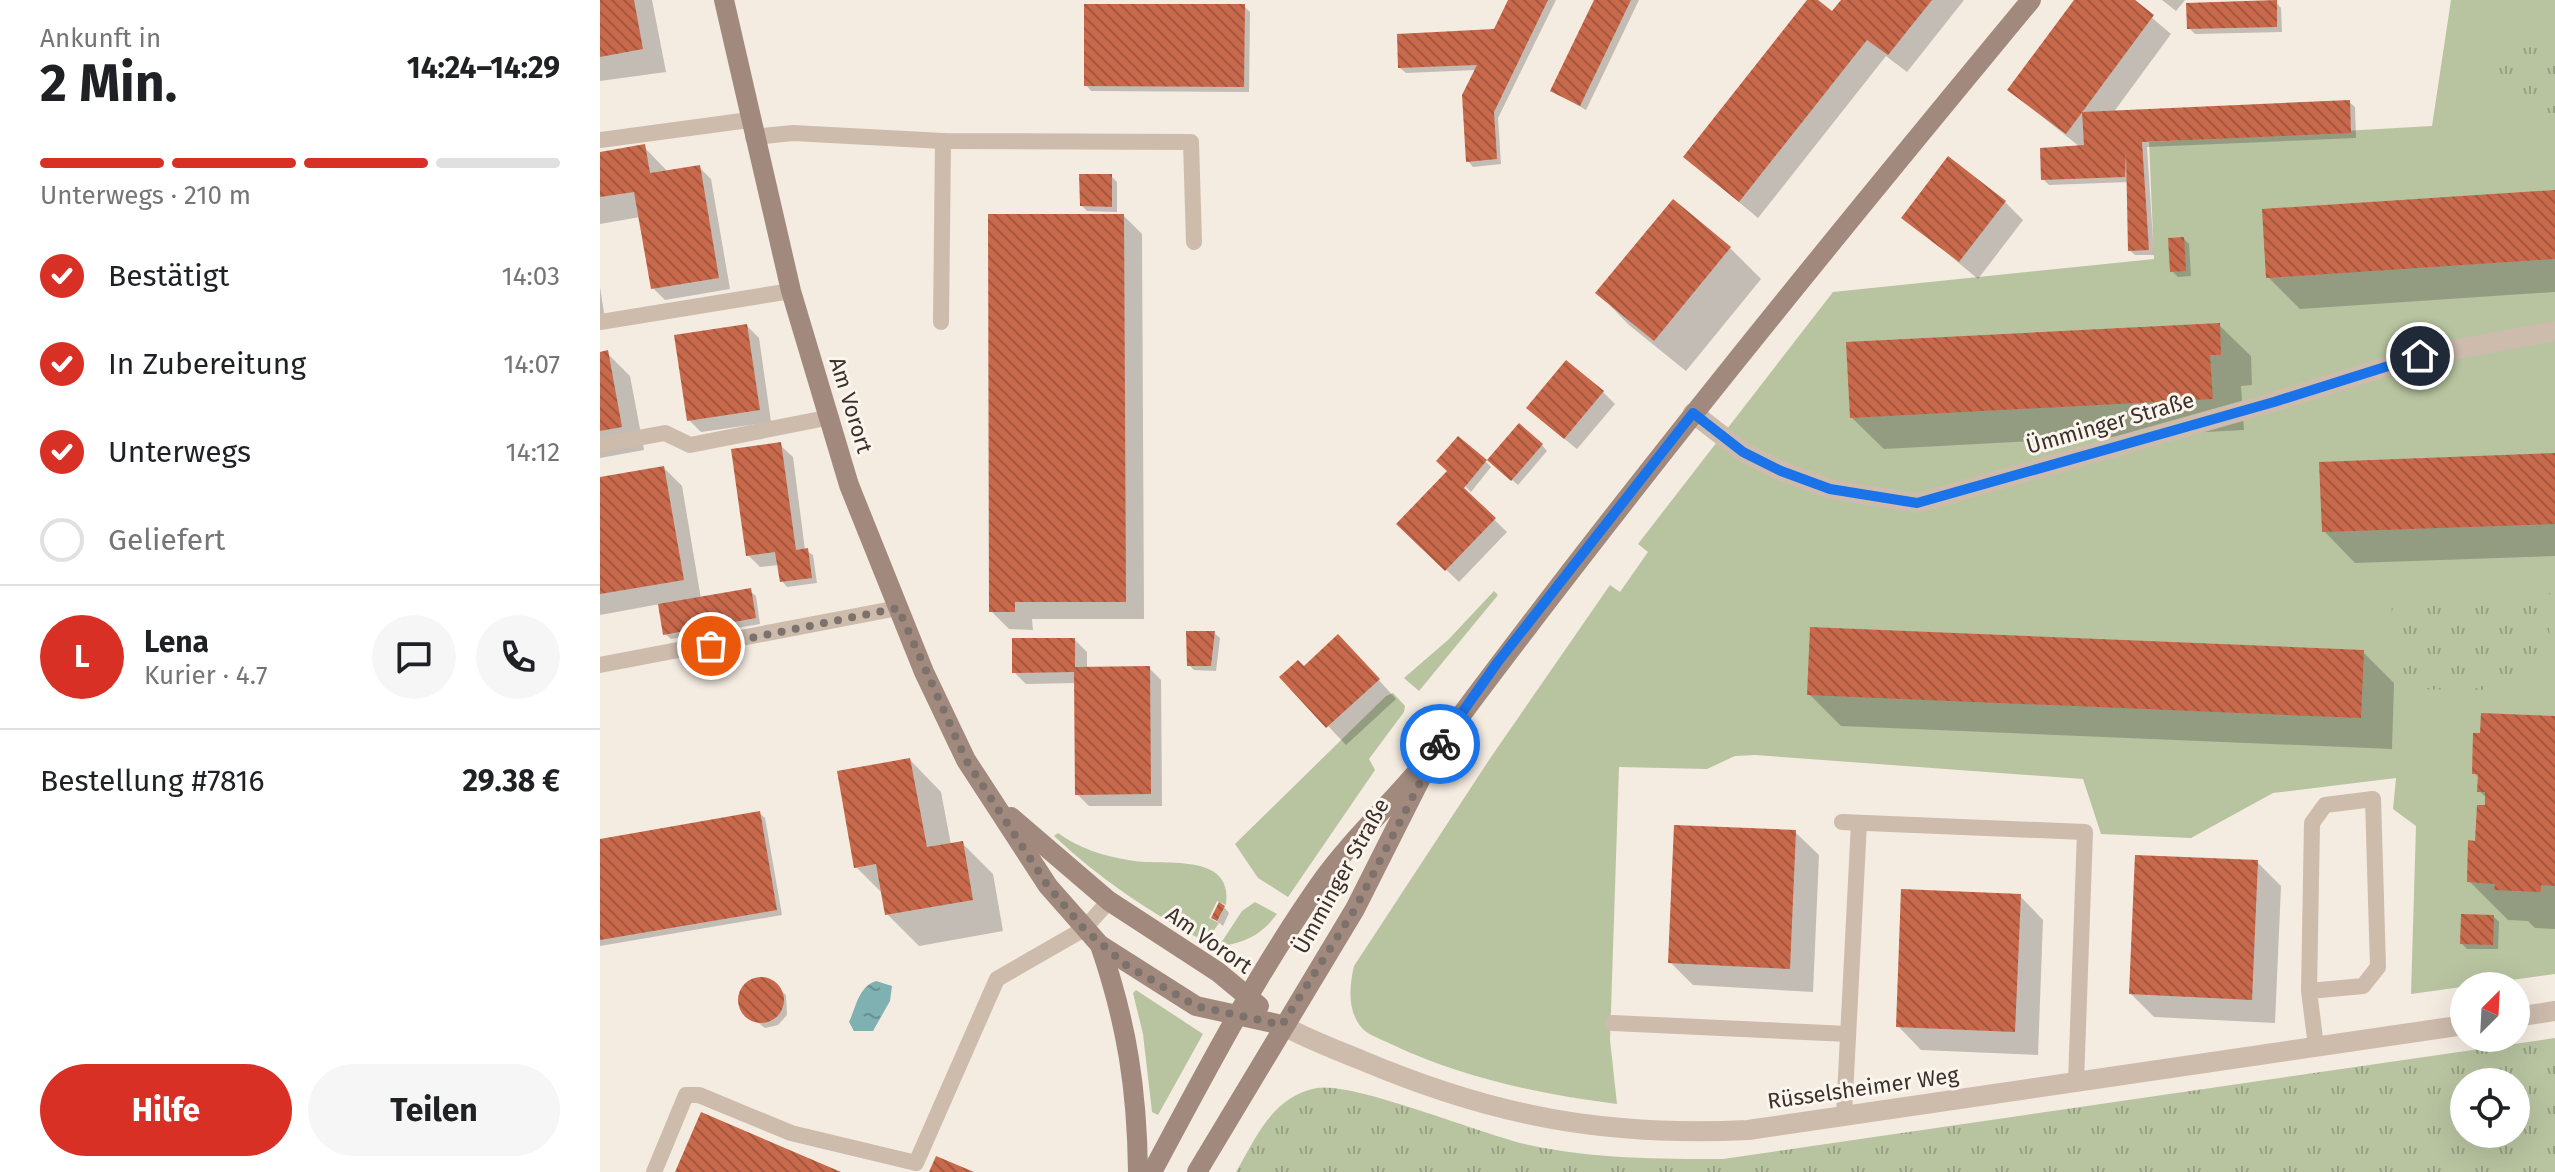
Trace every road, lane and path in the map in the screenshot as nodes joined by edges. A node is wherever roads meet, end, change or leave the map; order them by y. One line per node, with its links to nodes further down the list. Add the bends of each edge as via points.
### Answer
1 (724, 0): 3 (street, Am Vorort)
2 (2031, 0): 11 (street, Ümminger Straße)
3 (751, 128): 4 (lane); 5 (lane); 7 (street, Am Vorort)
4 (600, 140)
5 (943, 141): 6 (lane, via 1191,142); 9 (lane)
6 (1194, 242)
7 (791, 291): 8 (lane); 12 (street, Am Vorort)
8 (600, 322)
9 (941, 322)
10 (2555, 331): 11 (street, Ümminger Straße, via 2454,347 1917,503 1830,489 1781,471 1743,452)
11 (1693, 413): 16 (street, Ümminger Straße)
12 (831, 417): 13 (lane, via 690,445 665,433); 14 (street, Am Vorort, via 849,485)
13 (600, 445)
14 (898, 608): 15 (lane); 17 (street, Am Vorort, via 966,760)
15 (600, 665)
16 (1437, 748): 22 (street, Ümminger Straße, via 1320,883); 27 (street, Ümminger Straße, via 1355,909)
17 (993, 802): 18 (street, Am Vorort); 19 (street, Am Vorort, via 1048,886)
18 (1109, 901): 19 (lane); 22 (street, Am Vorort)
19 (1084, 929): 20 (street, Am Vorort); 33 (lane, via 997,979 916,1163 791,1133 699,1095 686,1095)
20 (1100, 945): 24 (street, Am Vorort, via 1196,1006); 34 (street, Am Vorort, via 1136,1083)
21 (2309, 991): 21 (lane, via 2312,823 2325,805 2373,799 2378,967 2363,986); 30 (lane)
22 (1249, 997): 24 (street, Ümminger Straße); 27 (street)
23 (2555, 1011): 25 (street)
24 (1238, 1015): 27 (street); 35 (street, Ümminger Straße)
25 (2530, 1015)
26 (1613, 1023): 29 (lane)
27 (1282, 1025): 32 (street, Rüsselsheimer Weg, via 1458,1097 1535,1118 1671,1133 1748,1130); 36 (street, Ümminger Straße)
28 (2450, 1027): 30 (street, Rüsselsheimer Weg)
29 (1848, 1034): 31 (lane, via 1850,823 2085,832); 32 (lane)
30 (2316, 1046): 31 (street, Rüsselsheimer Weg)
31 (2076, 1082): 32 (street, Rüsselsheimer Weg)
32 (1844, 1115)
33 (654, 1172)
34 (1138, 1172)
35 (1152, 1172)
36 (1197, 1172)

